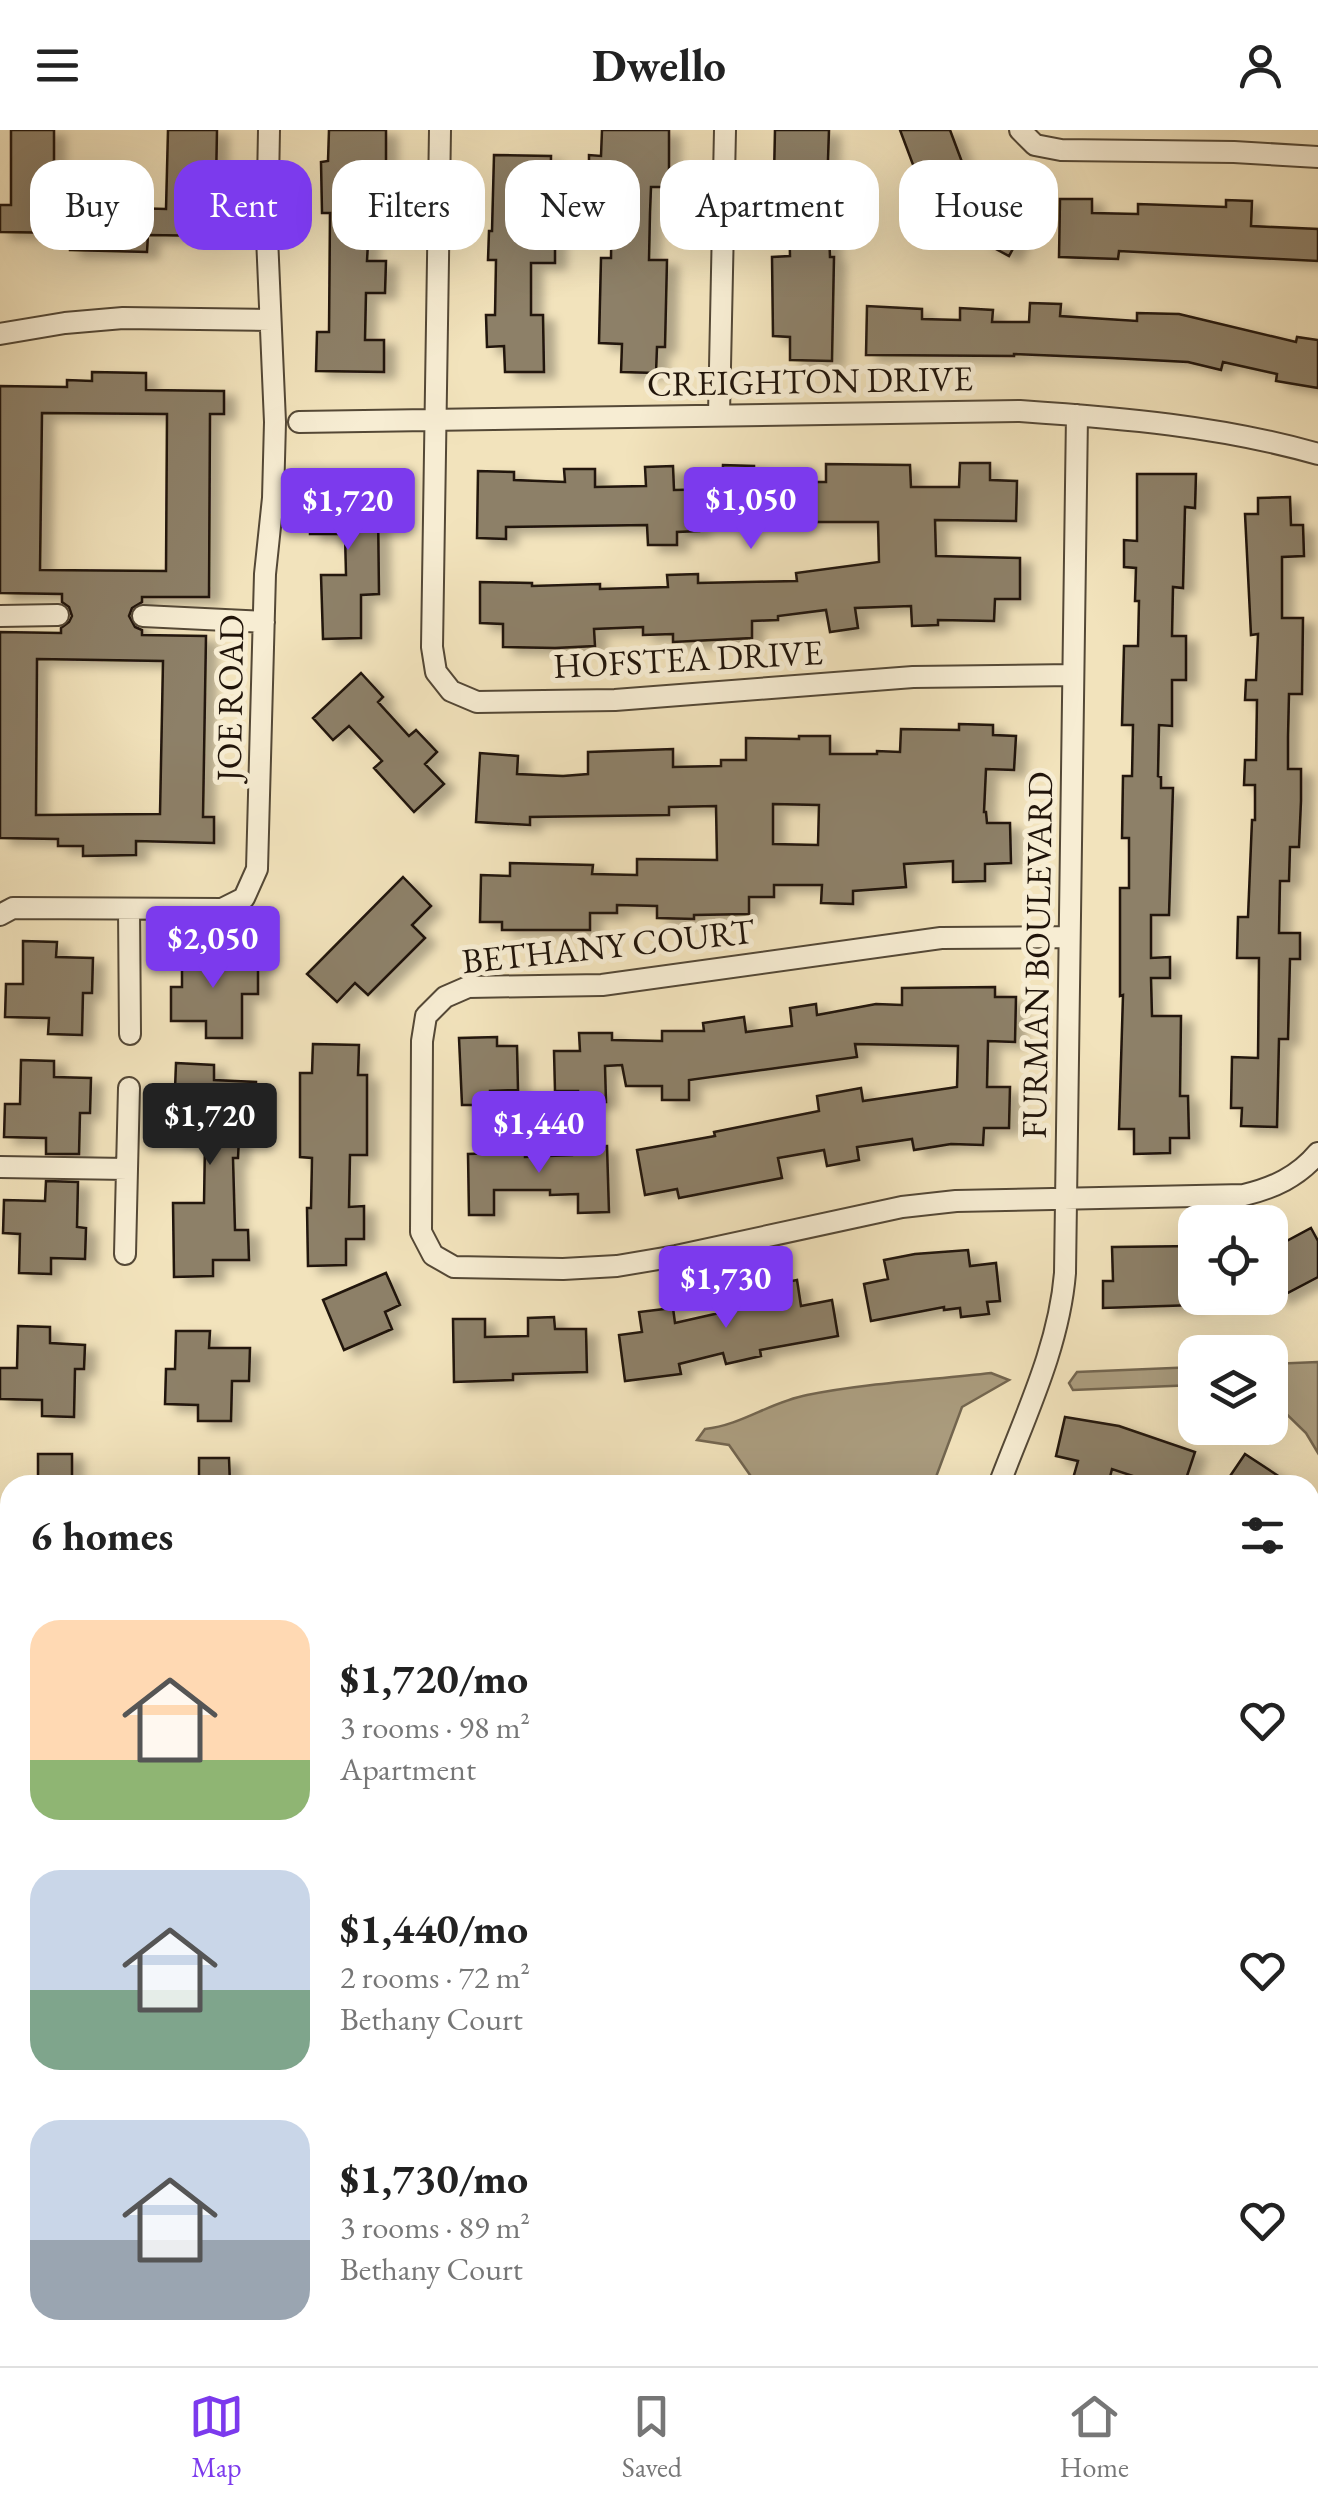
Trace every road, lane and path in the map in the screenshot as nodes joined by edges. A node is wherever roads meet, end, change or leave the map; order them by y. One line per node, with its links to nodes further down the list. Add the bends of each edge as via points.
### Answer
1 (269, 130): 6 (street, JOE ROAD)
2 (440, 130): 10 (street)
3 (725, 130): 8 (street)
4 (1020, 130): 5 (street, via 1036,145 1061,150)
5 (1318, 157)
6 (270, 320): 7 (street, via 124,318); 16 (street, JOE ROAD, via 275,441)
7 (0, 334)
8 (720, 414): 9 (street, CREIGHTON DRIVE); 10 (street, CREIGHTON DRIVE)
9 (1077, 415): 12 (street, CREIGHTON DRIVE, via 1226,432); 17 (street, FURMAN BOULEVARD)
10 (436, 421): 11 (street, CREIGHTON DRIVE); 17 (street, HOFSTEA DRIVE, via 432,647 436,672 451,692 477,702 634,699 930,676)
11 (299, 422)
12 (1318, 454)
13 (58, 615): 14 (street)
14 (0, 616)
15 (143, 616): 16 (street)
16 (264, 622): 18 (street, JOE ROAD, via 257,869 244,898 222,908)
17 (1073, 675): 20 (street, FURMAN BOULEVARD)
18 (128, 909): 19 (street, JOE ROAD, via 13,908); 21 (street)
19 (0, 915)
20 (1068, 937): 26 (street, FURMAN BOULEVARD); 26 (street, BETHANY COURT, via 942,938 679,976 468,988 444,997 426,1016 422,1040 418,1204 420,1232 433,1255 454,1267 563,1270 676,1256 902,1207)
21 (130, 1034)
22 (129, 1088): 25 (street)
23 (1318, 1153): 26 (street, BETHANY COURT, via 1283,1182 1244,1195)
24 (0, 1167): 25 (street)
25 (127, 1169): 27 (street)
26 (1066, 1198): 28 (street, FURMAN BOULEVARD, via 1062,1306)
27 (125, 1254)
28 (1003, 1475)

